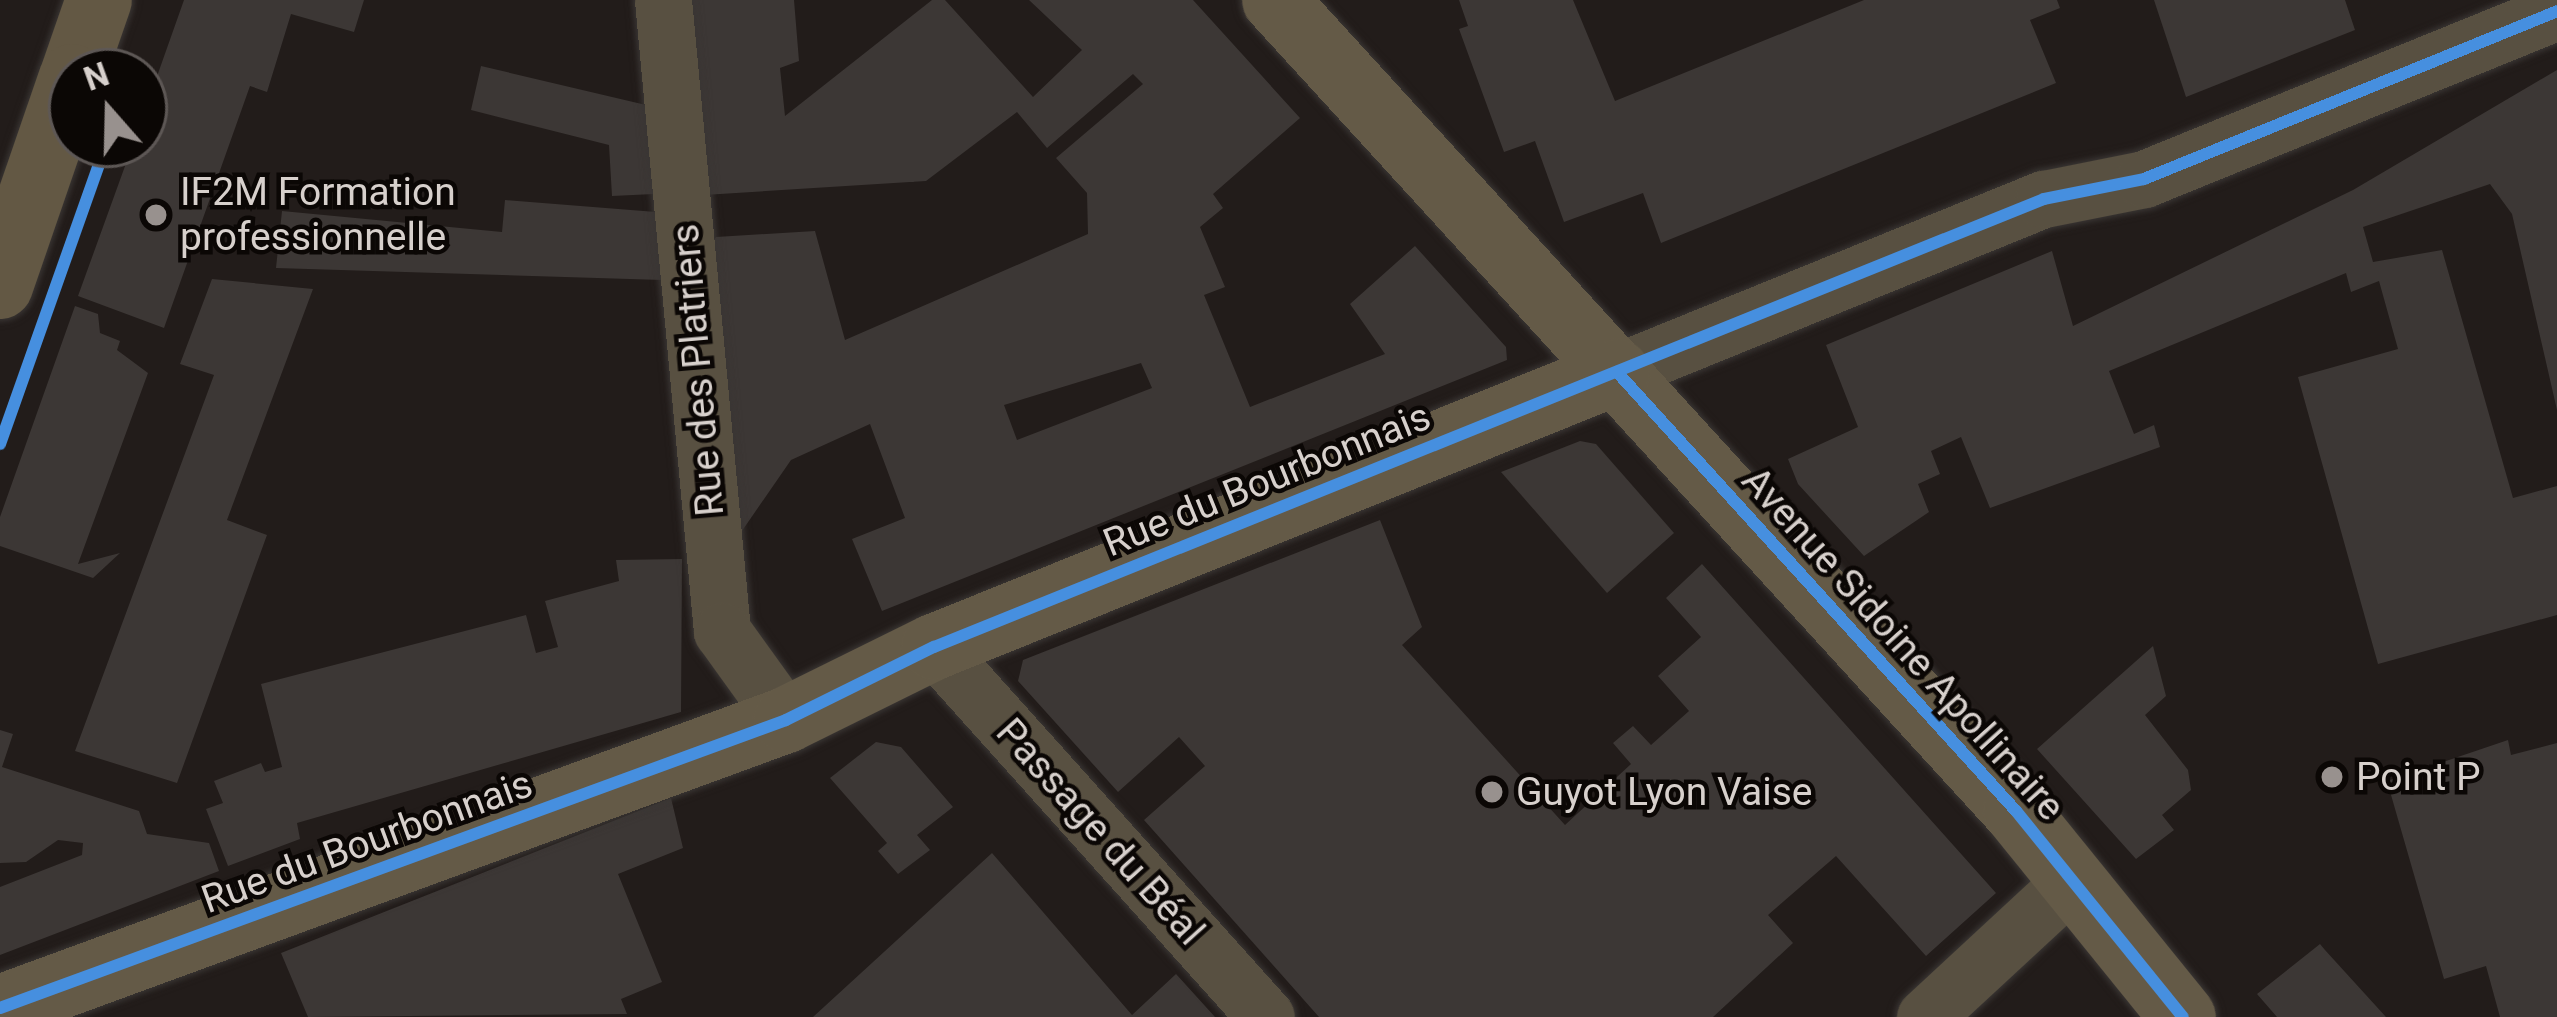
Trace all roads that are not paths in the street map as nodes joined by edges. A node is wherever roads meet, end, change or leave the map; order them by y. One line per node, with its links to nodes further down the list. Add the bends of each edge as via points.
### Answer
1 (99, 0): 5 (main road)
2 (1275, 0): 8 (main road, Avenue Sidoine Apollinaire)
3 (663, 2): 10 (street, Rue des Platriers, via 722,631)
4 (2557, 10): 8 (street, Rue du Bourbonnais, via 2144,179 2044,199)
5 (82, 48)
6 (48, 147): 7 (main road)
7 (0, 286)
8 (1617, 372): 9 (main road, Rue du Bourbonnais); 11 (main road, Avenue Sidoine Apollinaire)
9 (934, 647): 10 (main road, Rue du Bourbonnais); 13 (street, Passage du Béal)
10 (786, 720): 12 (main road, Rue du Bourbonnais)
11 (2072, 881): 14 (street); 15 (main road, Avenue Sidoine Apollinaire)
12 (38, 1005)
13 (1266, 1017)
14 (1924, 1017)
15 (2183, 1017)

